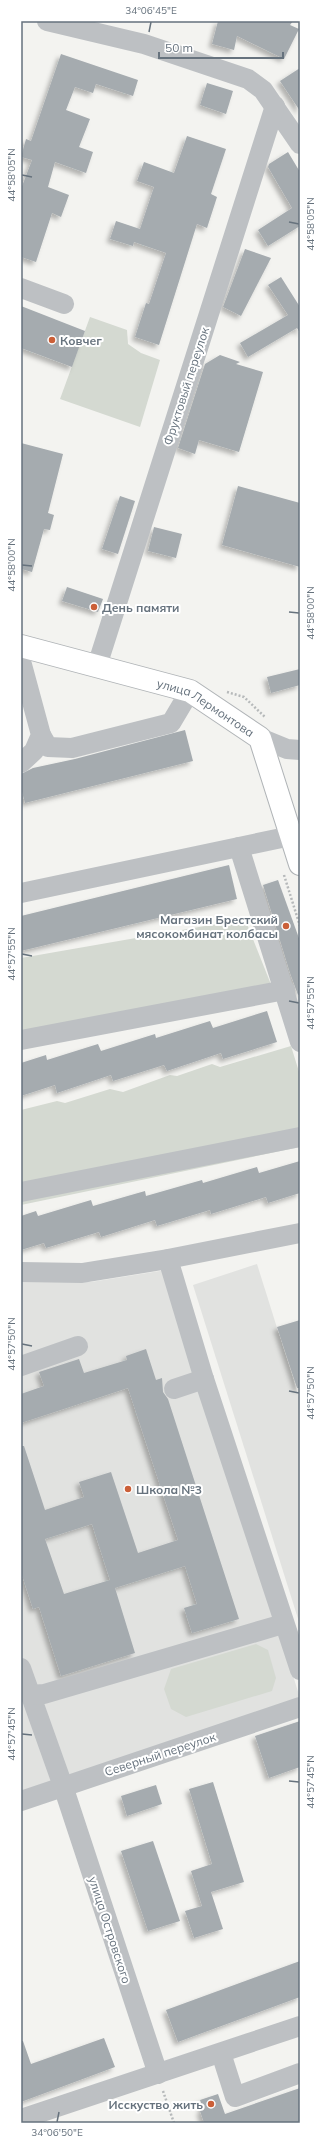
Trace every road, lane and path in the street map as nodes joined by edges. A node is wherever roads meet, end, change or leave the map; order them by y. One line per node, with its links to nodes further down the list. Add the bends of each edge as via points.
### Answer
1 (47, 21): 2 (street, via 144,44 248,79 264,90)
2 (275, 106): 3 (street); 8 (street, Фруктовый переулок)
3 (300, 144)
4 (21, 288): 5 (street)
5 (64, 304)
6 (21, 646): 8 (main road, улица Лермонтова)
7 (21, 661): 10 (street)
8 (97, 666): 9 (main road, улица Лермонтова)
9 (190, 691): 11 (street, via 170,722 72,748 48,747); 12 (main road, улица Лермонтова)
10 (27, 708): 11 (street)
11 (41, 735): 14 (street, via 34,751)
12 (260, 738): 13 (street, via 287,749); 15 (main road, улица Лермонтова)
13 (300, 750)
14 (21, 763)
15 (291, 836): 16 (street); 17 (main road, улица Лермонтова)
16 (239, 847): 18 (street); 20 (street)
17 (291, 867): 19 (path)
18 (21, 893)
19 (300, 926)
20 (285, 990): 21 (street); 22 (street)
21 (21, 1040)
22 (300, 1042)
23 (300, 1137): 24 (street)
24 (21, 1192)
25 (300, 1233): 26 (street)
26 (168, 1259): 27 (street, via 82,1273); 30 (street)
27 (21, 1272)
28 (78, 1346): 29 (street)
29 (21, 1366)
30 (204, 1379): 31 (street); 32 (street)
31 (174, 1390)
32 (290, 1630): 34 (street); 35 (street)
33 (21, 1668): 35 (street, улица Островского)
34 (300, 1670)
35 (30, 1696): 37 (street, улица Островского)
36 (300, 1707): 37 (street, Северный переулок)
37 (63, 1786): 38 (street, Северный переулок); 42 (street, улица Островского)
38 (21, 1801)
39 (300, 2026): 40 (street)
40 (221, 2053): 41 (street, via 235,2097); 42 (street)
41 (300, 2073)
42 (158, 2074): 43 (street); 44 (path)
43 (21, 2119)
44 (174, 2123)

